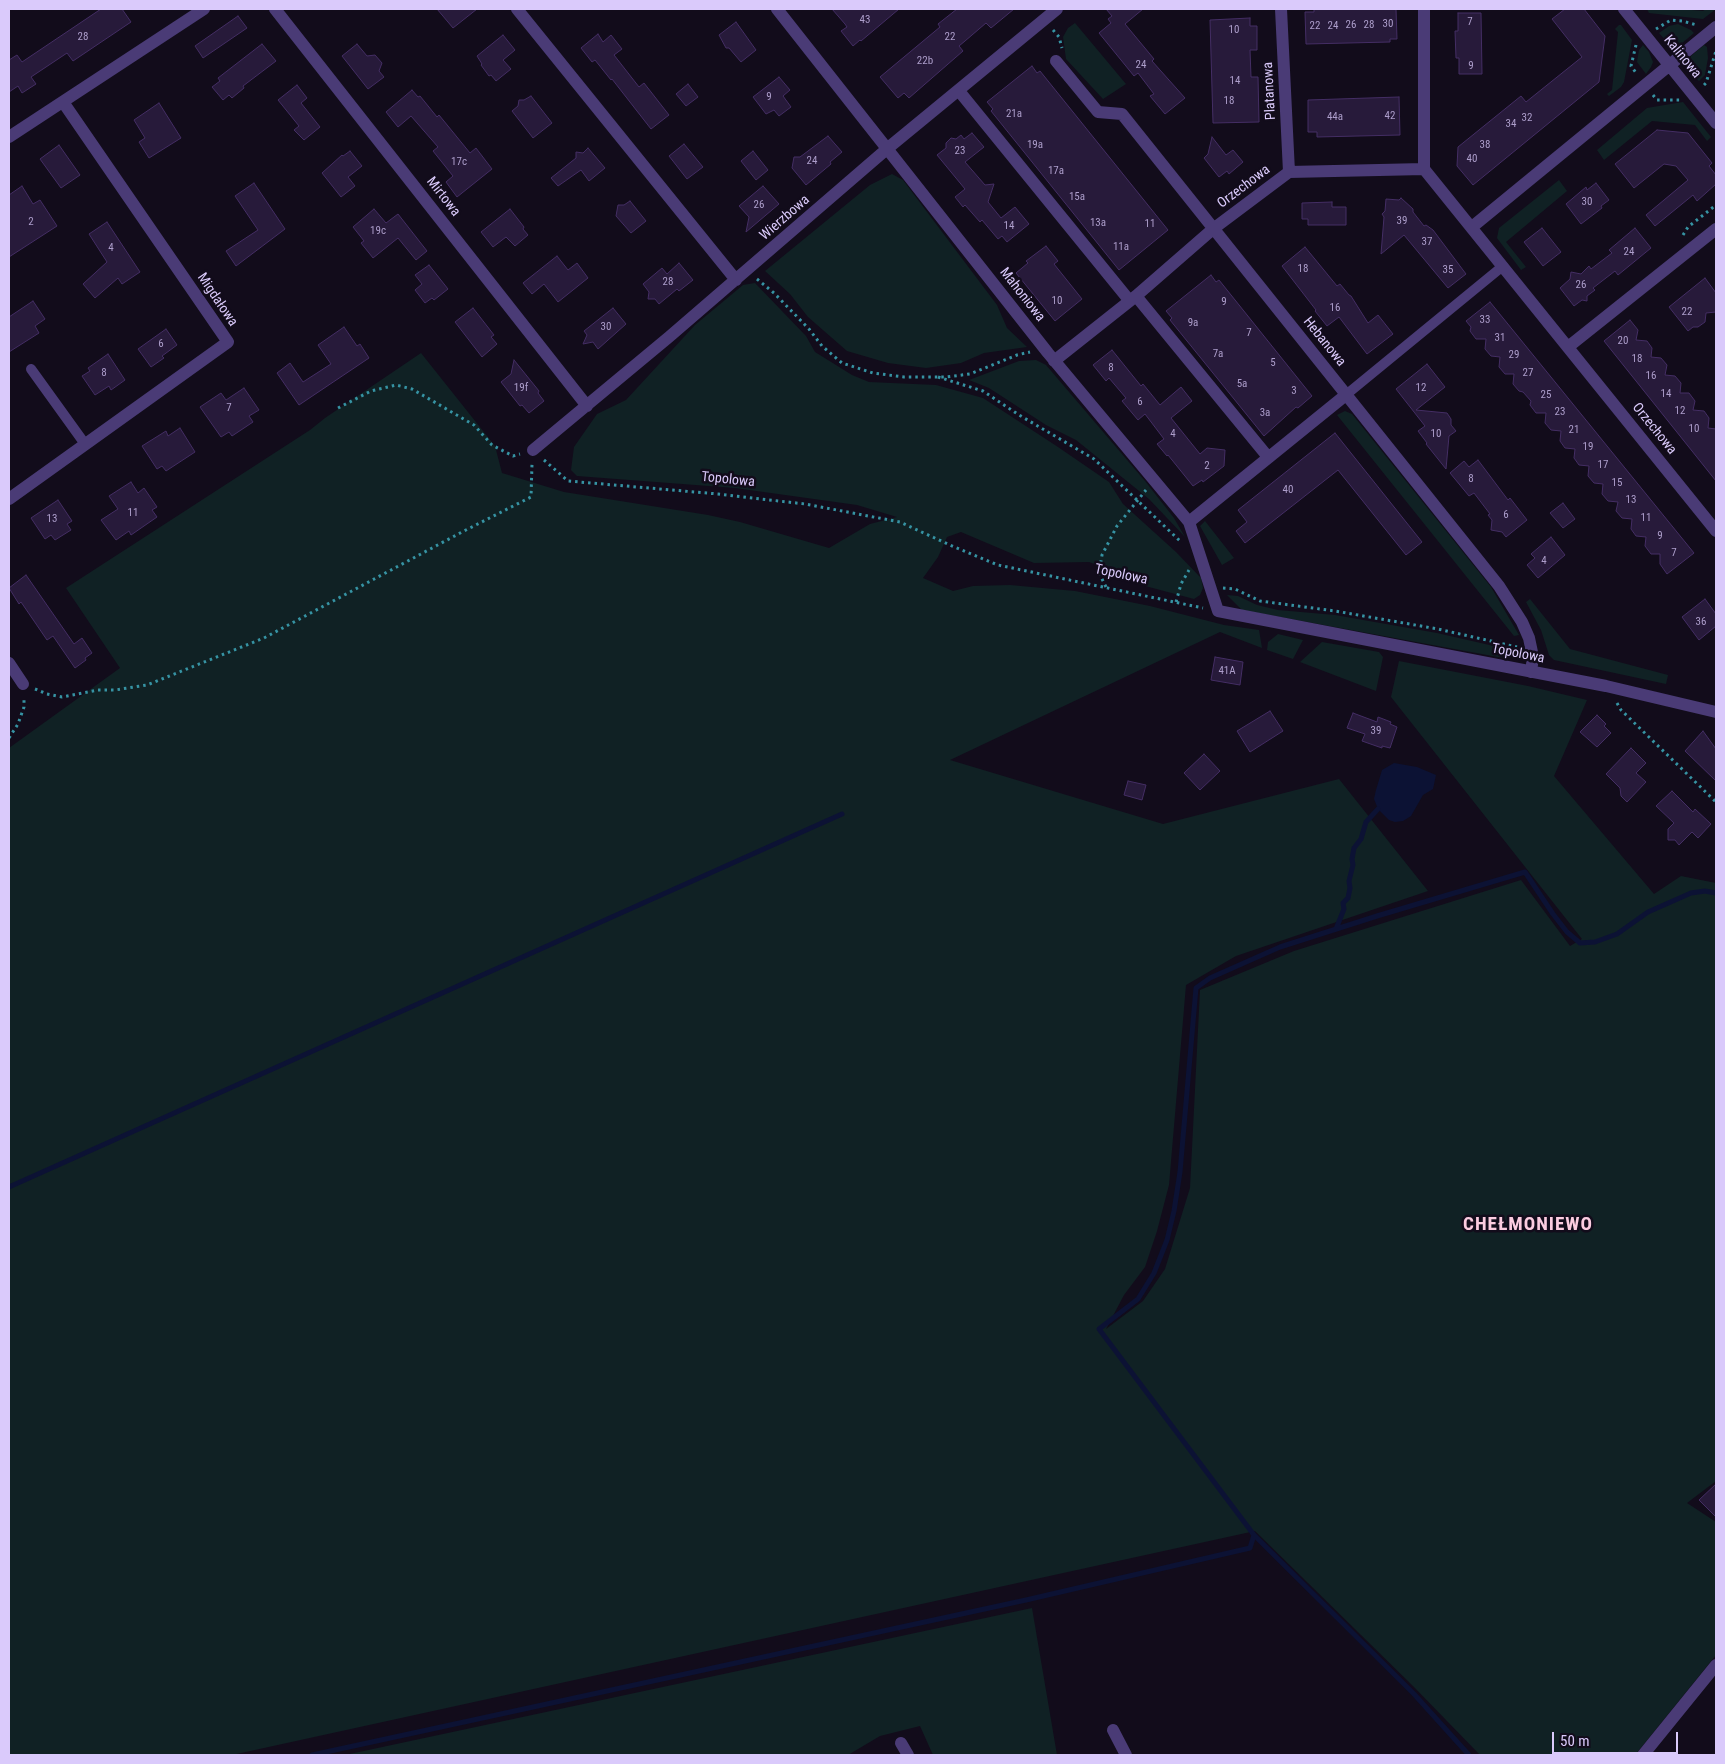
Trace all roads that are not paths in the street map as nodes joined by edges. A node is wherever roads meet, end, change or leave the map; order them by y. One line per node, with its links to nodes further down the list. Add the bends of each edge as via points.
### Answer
1 (204, 9): 13 (street)
2 (275, 9): 29 (street, Mirtowa)
3 (517, 9): 23 (street)
4 (1057, 9): 12 (street, Wierzbowa)
5 (1282, 9): 18 (street, Platanowa)
6 (1424, 9): 17 (street)
7 (1624, 9): 11 (street, Kalinowa)
8 (784, 11): 16 (street, Mahoniowa)
9 (1716, 27): 11 (street)
10 (1056, 61): 20 (street, Hebanowa, via 1098,112 1122,114)
11 (1669, 65): 14 (street, Kalinowa); 19 (street)
12 (959, 91): 16 (street, Wierzbowa); 24 (street)
13 (63, 102): 15 (street); 30 (street, Migdałowa, via 228,342)
14 (1716, 123)
15 (9, 137)
16 (888, 148): 23 (street, Wierzbowa); 26 (street, Mahoniowa)
17 (1424, 169): 18 (street, Orzechowa); 19 (street, Orzechowa)
18 (1289, 172): 20 (street, Orzechowa)
19 (1472, 227): 22 (street, Orzechowa)
20 (1214, 229): 24 (street, Orzechowa); 28 (street, Hebanowa)
21 (1716, 230): 25 (street)
22 (1503, 266): 25 (street, Orzechowa); 28 (lane)
23 (736, 280): 29 (street, Wierzbowa)
24 (1132, 298): 26 (street, Orzechowa); 32 (street)
25 (1568, 347): 35 (street, Orzechowa)
26 (1051, 357): 34 (street, Mahoniowa)
27 (31, 369): 30 (lane)
28 (1346, 394): 32 (street); 38 (street, Hebanowa, via 1499,586 1522,622 1531,650)
29 (587, 406): 31 (street, Wierzbowa)
30 (85, 444): 33 (street, Migdałowa)
31 (533, 450)
32 (1268, 457): 34 (street)
33 (9, 499)
34 (1189, 522): 36 (street, Mahoniowa)
35 (1716, 531)
36 (1218, 611): 38 (street, Topolowa)
37 (9, 663): 39 (street)
38 (1531, 672): 40 (street, Topolowa)
39 (24, 684)
40 (1716, 712)
41 (1716, 1665): 46 (street)
42 (1113, 1730): 45 (street)
43 (902, 1743): 44 (street)
44 (908, 1755)
45 (1126, 1755)
46 (1644, 1755)

